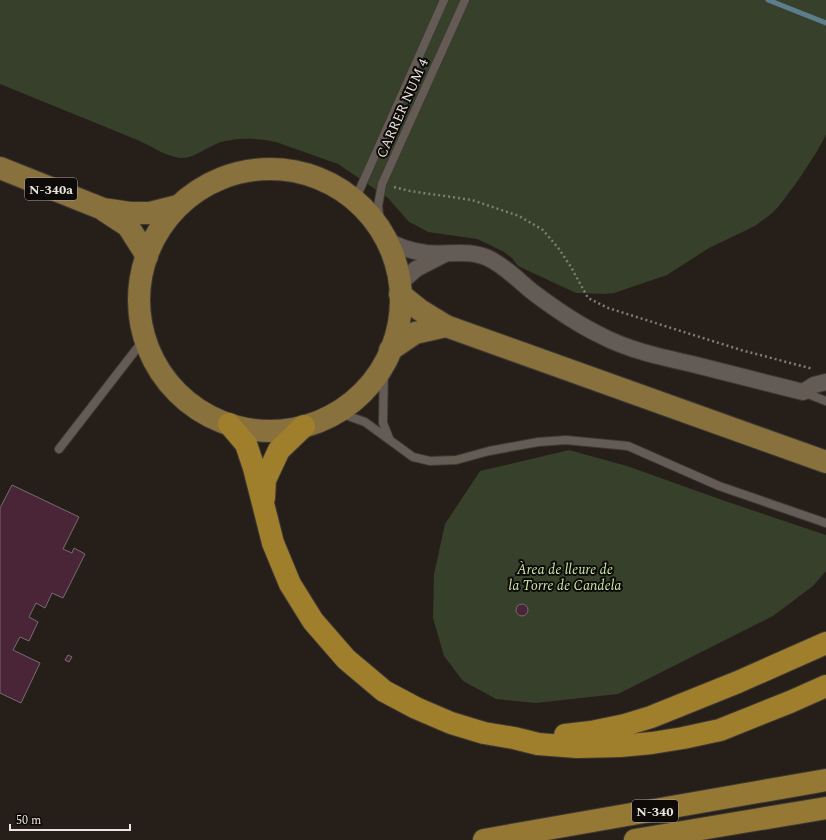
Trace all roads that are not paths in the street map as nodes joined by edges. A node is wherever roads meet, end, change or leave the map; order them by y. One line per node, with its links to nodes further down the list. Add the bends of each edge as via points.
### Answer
1 (444, 0): 4 (lane, CARRER NUM 4)
2 (465, 0): 7 (lane, CARRER NUM 4, via 382,184 378,206)
3 (0, 168): 6 (main road, N-340a)
4 (354, 200): 5 (main road, via 342,190 313,176 297,171 265,169 249,170 218,179); 7 (main road, via 369,214)
5 (178, 206): 6 (main road, N-340a, via 150,213); 9 (main road, via 160,229)
6 (103, 209): 9 (main road, N-340a, via 128,226)
7 (383, 235): 8 (street, via 405,249); 10 (main road, via 393,257)
8 (448, 253): 10 (street, via 416,269); 15 (street, via 473,254 488,258 573,320 600,336 667,358)
9 (147, 256): 12 (main road, via 141,276 139,297 140,318)
10 (400, 289): 11 (main road, via 420,310); 13 (main road, via 397,328)
11 (446, 326): 13 (main road, via 415,333); 22 (main road)
12 (145, 338): 18 (main road, via 163,375 176,391 209,416); 21 (lane)
13 (387, 357): 17 (main road, via 374,379 351,403); 20 (lane, via 384,423)
14 (826, 382): 15 (street, via 814,385)
15 (803, 392): 16 (lane)
16 (826, 401)
17 (337, 412): 19 (main road); 20 (lane, via 365,422)
18 (229, 424): 19 (main road, via 266,431); 23 (highway, via 246,444)
19 (304, 426): 23 (highway, via 278,450 265,480)
20 (389, 438): 24 (lane, via 413,456 430,461 456,460 538,442 566,440 628,446 719,486)
21 (59, 449)
22 (826, 462)
23 (264, 511): 27 (highway, via 273,544 290,584 313,621 346,659 384,690 416,708 451,723 484,733)
24 (826, 522)
25 (826, 643): 27 (highway, via 732,685 625,725 591,732)
26 (826, 686): 27 (highway, via 720,730 683,738 652,743 577,748 538,744)
27 (514, 738)
28 (826, 780): 30 (highway, N-340)
29 (826, 808): 31 (highway, N-340)
30 (484, 840)
31 (635, 840)

